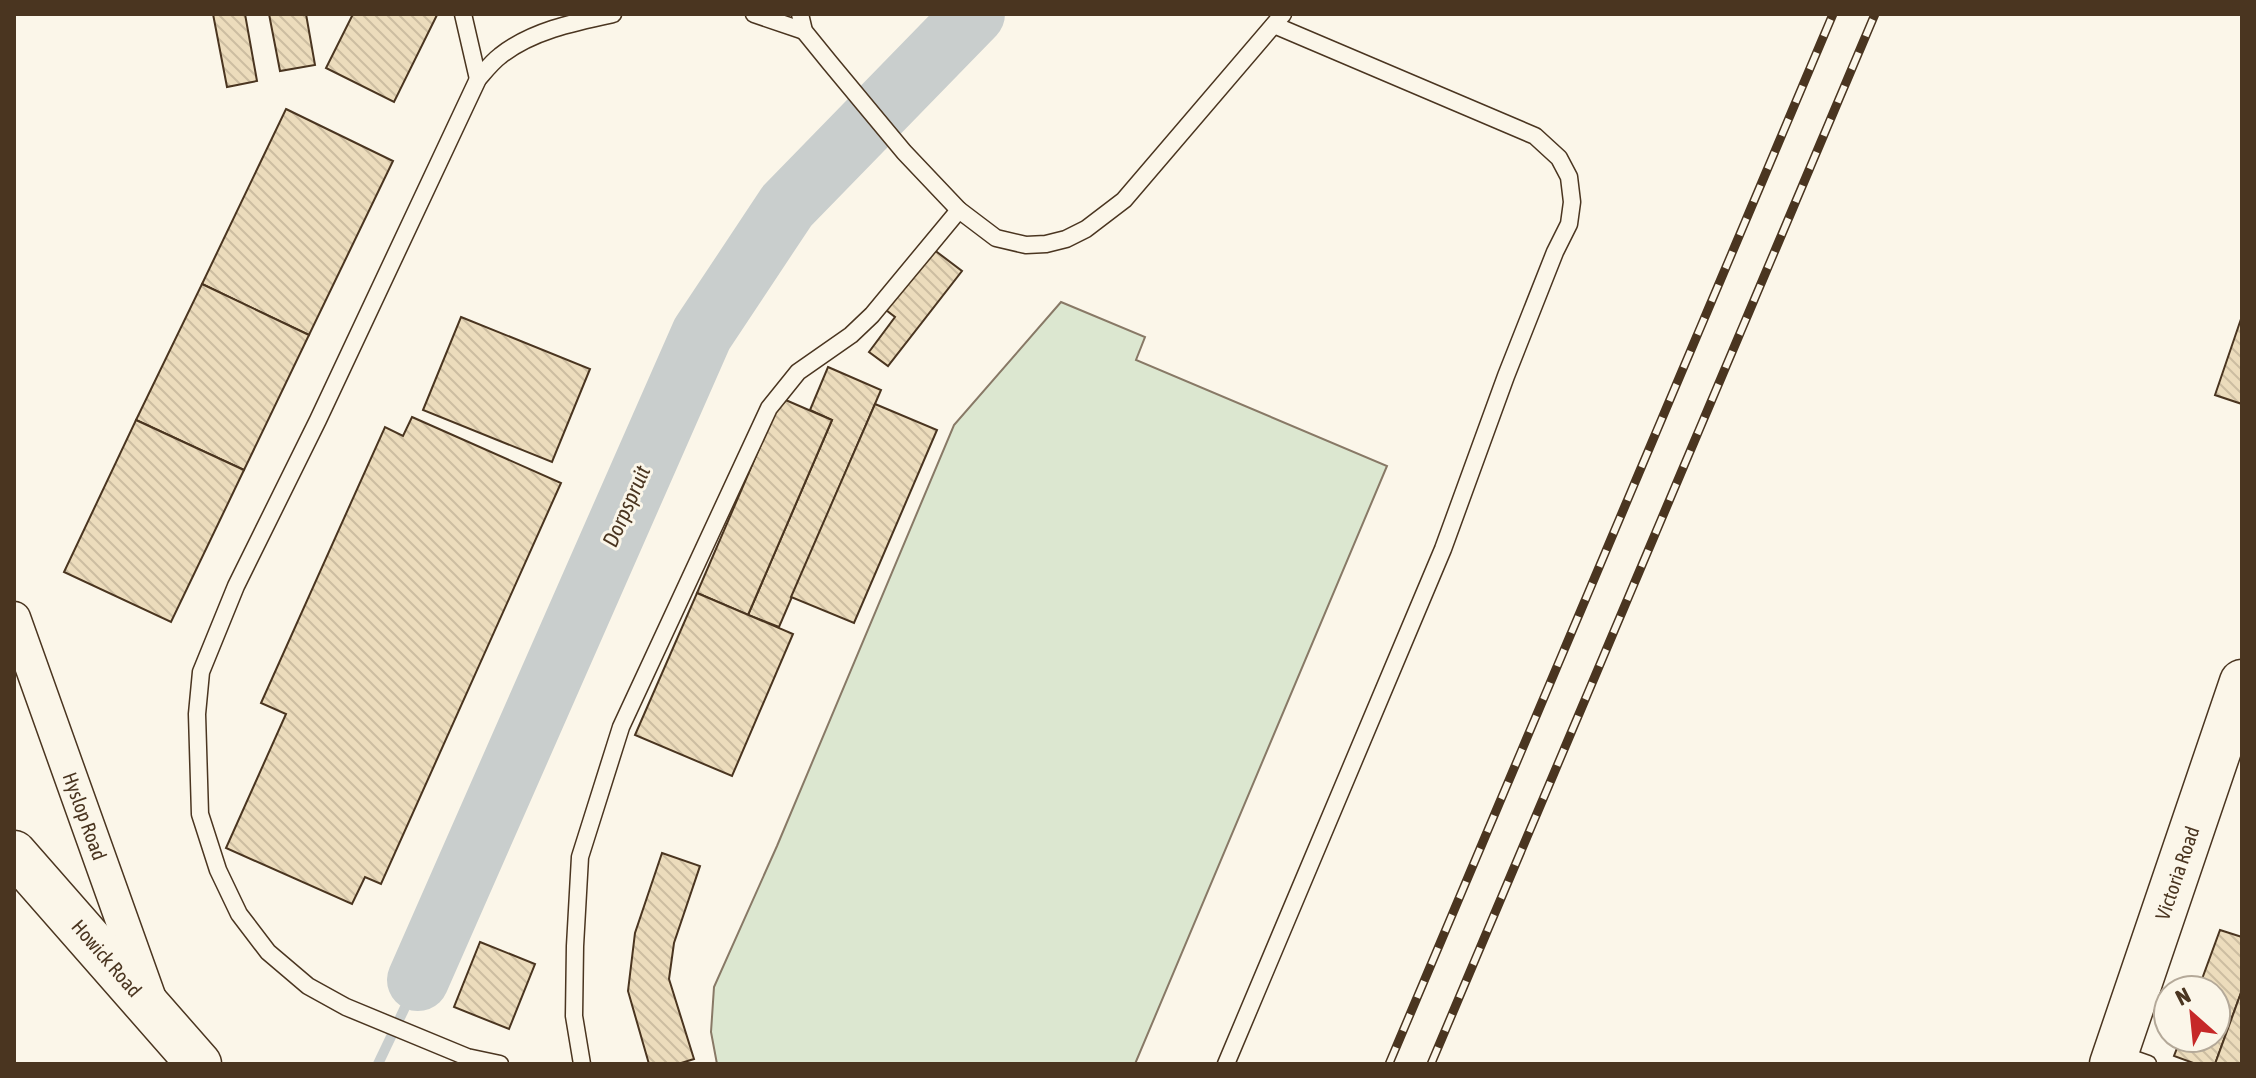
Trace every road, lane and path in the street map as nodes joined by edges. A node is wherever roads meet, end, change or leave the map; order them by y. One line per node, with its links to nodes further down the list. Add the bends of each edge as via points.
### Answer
1 (463, 14): 6 (lane)
2 (613, 14): 6 (lane, via 528,38 499,56)
3 (754, 14): 5 (lane)
4 (1278, 19): 7 (lane, via 1124,200 1086,229 1066,239 1026,245 996,238); 16 (lane, via 1535,136 1559,158 1569,177 1572,202 1569,224 1443,549)
5 (802, 22): 7 (lane, via 904,152)
6 (478, 79): 14 (lane, via 236,586 201,672 197,714 200,814 239,914 268,952 308,986 346,1007 467,1057)
7 (959, 210): 15 (lane, via 872,315 798,372 769,408 621,727 580,857 574,1016)
8 (14, 618): 11 (street, Hyslop Road)
9 (2242, 682): 12 (main road, Victoria Road)
10 (14, 853): 11 (main road, Howick Road)
11 (155, 1013): 13 (main road, Howick Road)
12 (2125, 1060)
13 (199, 1064)
14 (500, 1064)
15 (582, 1064)
16 (1226, 1064)

